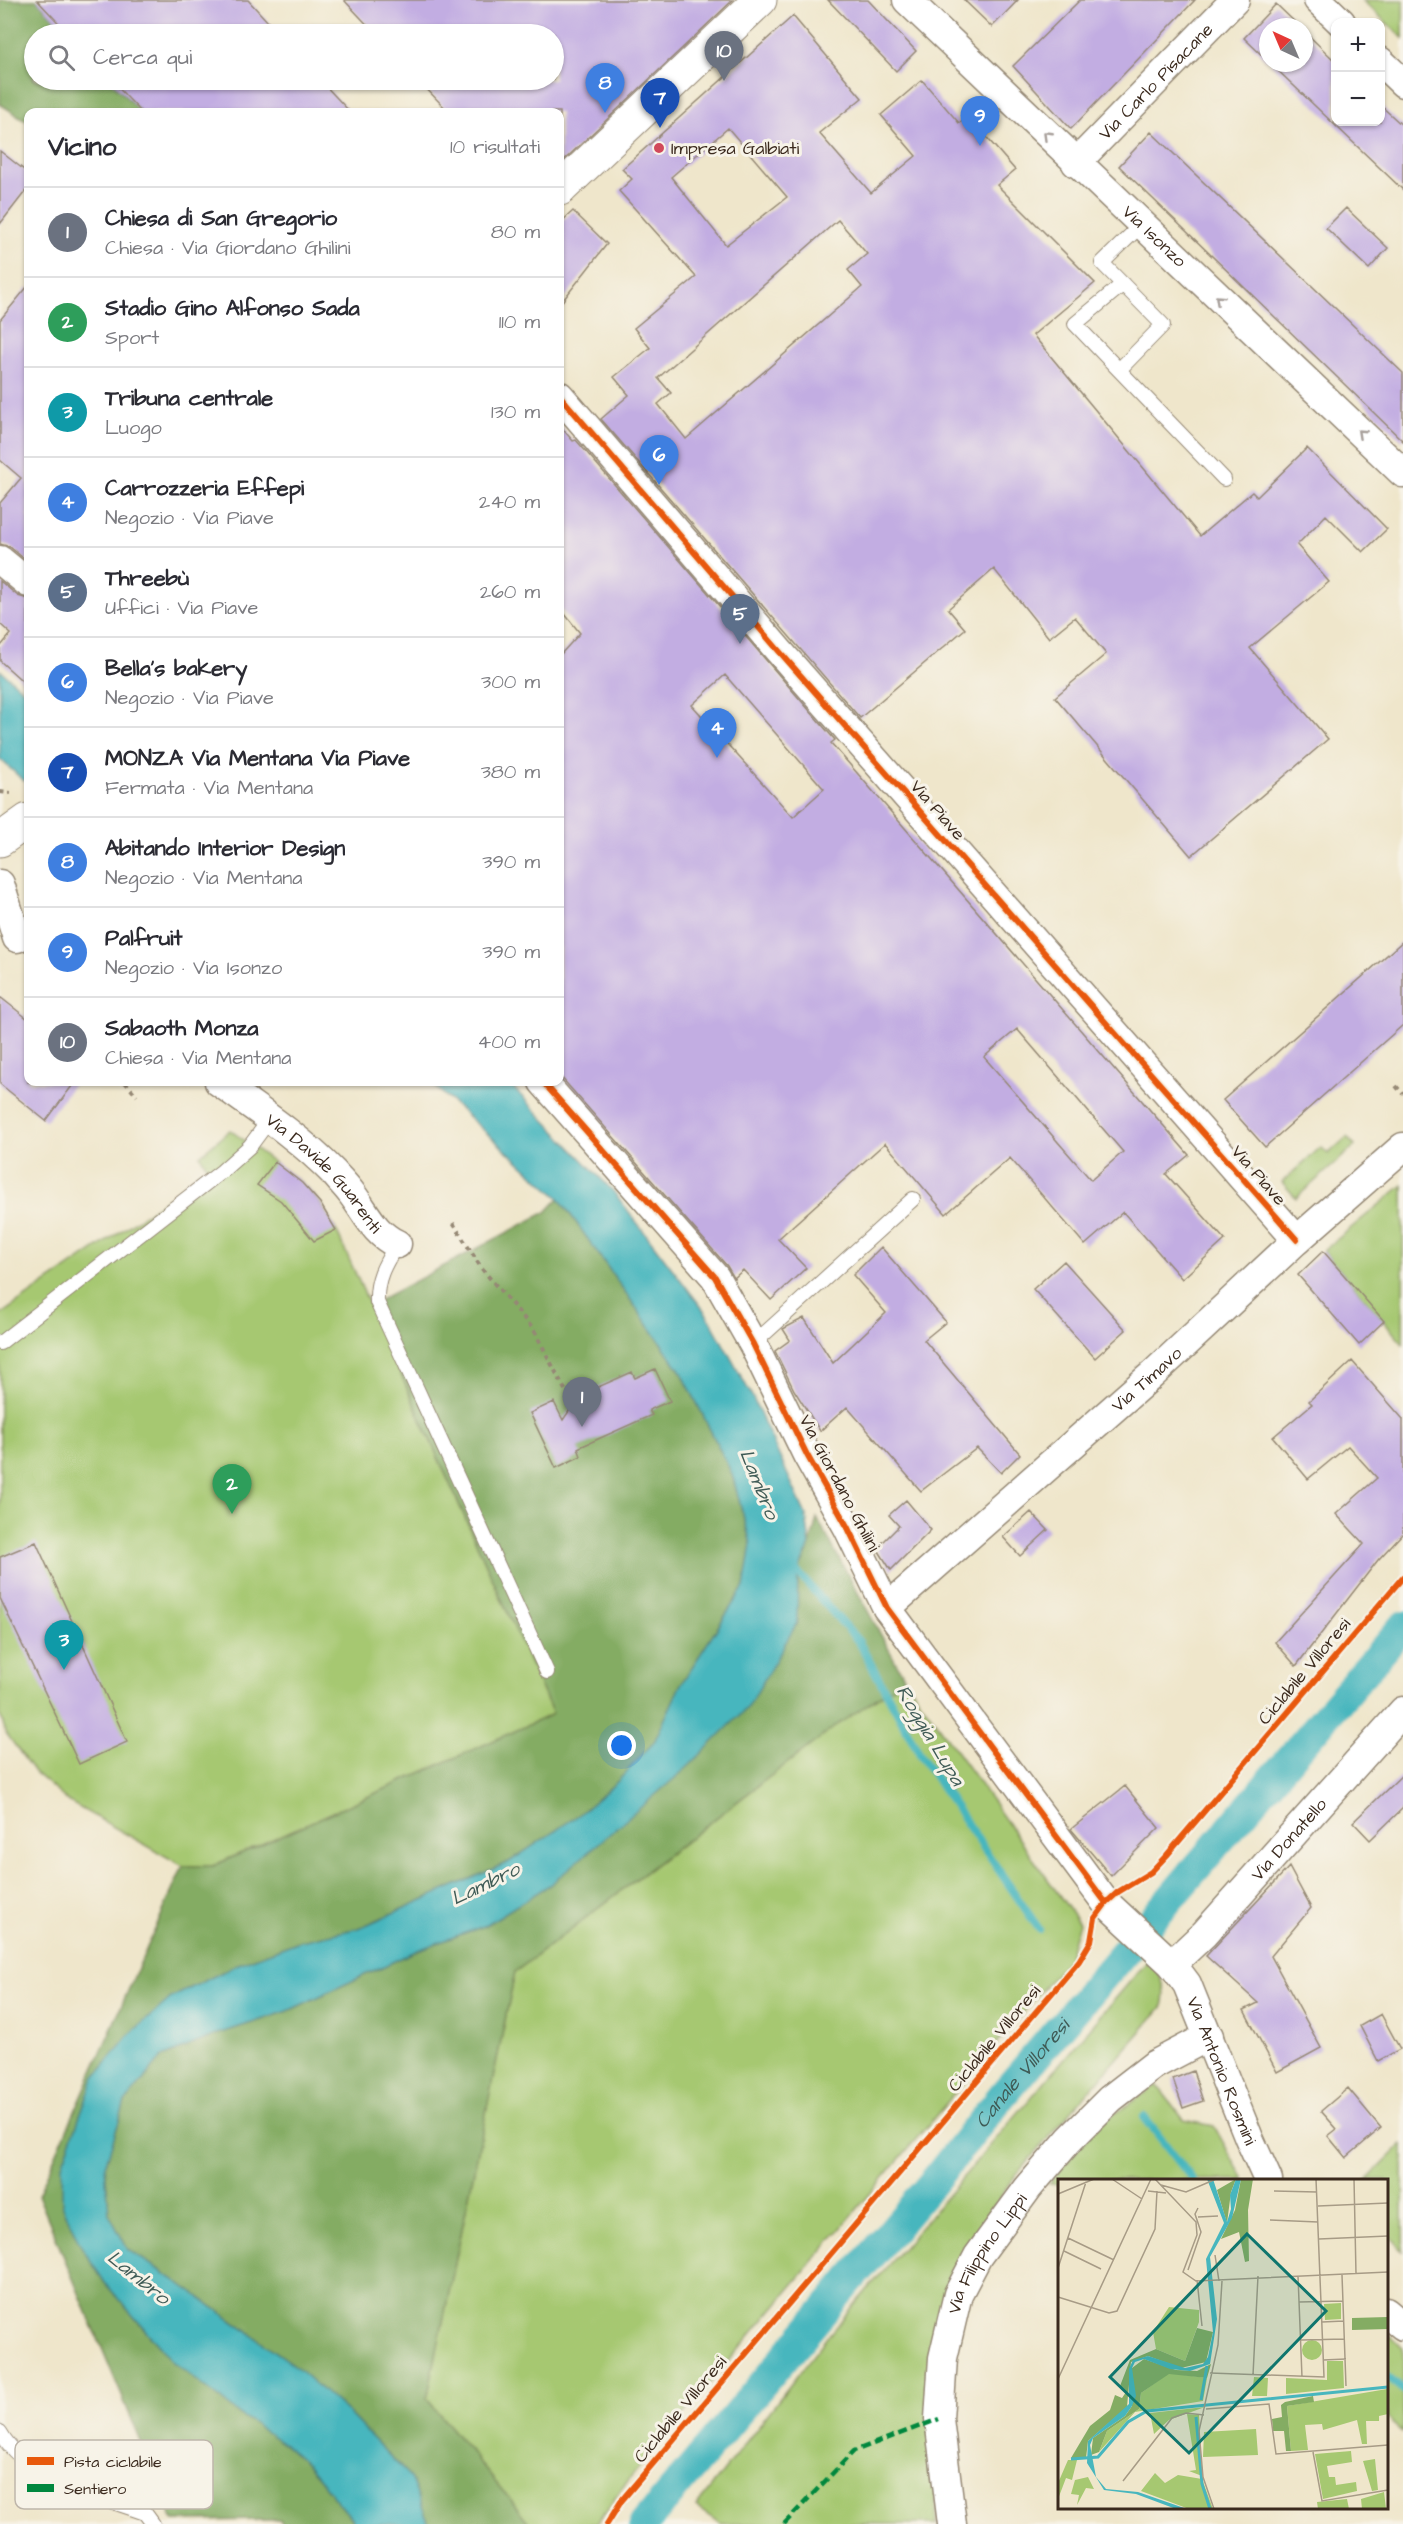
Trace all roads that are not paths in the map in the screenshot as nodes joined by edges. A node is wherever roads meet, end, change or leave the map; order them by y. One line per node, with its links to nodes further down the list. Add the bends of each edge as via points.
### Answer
1 (760, 0): 9 (street)
2 (907, 0): 8 (street, Via Isonzo, one-way to 2)
3 (1235, 0): 8 (street, Via Carlo Pisacane)
4 (1318, 0): 5 (street)
5 (1337, 18)
6 (1385, 66): 7 (street)
7 (1403, 83)
8 (1077, 163): 10 (street, Via Isonzo)
9 (564, 185)
10 (1141, 225): 11 (lane, via 1102,262); 14 (street, Via Isonzo, one-way to 10)
11 (1123, 284): 12 (lane, via 1163,325); 12 (lane, via 1075,324)
12 (1119, 370): 15 (lane)
13 (564, 401): 27 (street, Via Piave, via 794,669)
14 (1403, 473)
15 (1224, 479)
16 (0, 560): 17 (street)
17 (24, 580)
18 (24, 823): 19 (street)
19 (0, 840)
20 (0, 884): 21 (street)
21 (15, 938)
22 (225, 1086): 24 (street, Via Davide Guarenti)
23 (547, 1086): 30 (street, Via Giordano Ghilini, via 715,1277)
24 (270, 1119): 28 (street, Via Davide Guarenti, via 332,1172 383,1238); 29 (lane, via 250,1146 222,1171)
25 (1403, 1147): 27 (street, Via Timavo)
26 (913, 1199): 30 (lane)
27 (1297, 1240): 31 (street, Via Timavo, via 1153,1374)
28 (397, 1244): 32 (lane, via 376,1284 376,1302)
29 (0, 1343)
30 (753, 1344): 31 (street, Via Giordano Ghilini)
31 (887, 1608): 34 (street, Via Giordano Ghilini, via 1106,1903)
32 (547, 1672)
33 (1403, 1711): 34 (street, Via Donatello)
34 (1173, 1964): 35 (street, Via Antonio Rosmini, via 1187,1984)
35 (1209, 2036): 36 (street, Via Antonio Rosmini); 43 (street, Via Filippino Lippi, via 1154,2065 1110,2099 1028,2188 978,2256 958,2294 943,2358 939,2419)
36 (1267, 2179)
37 (1388, 2314): 38 (street)
38 (1403, 2326)
39 (0, 2432): 40 (lane)
40 (15, 2451)
41 (133, 2509): 42 (lane, via 145,2513)
42 (153, 2524)
43 (952, 2524)

